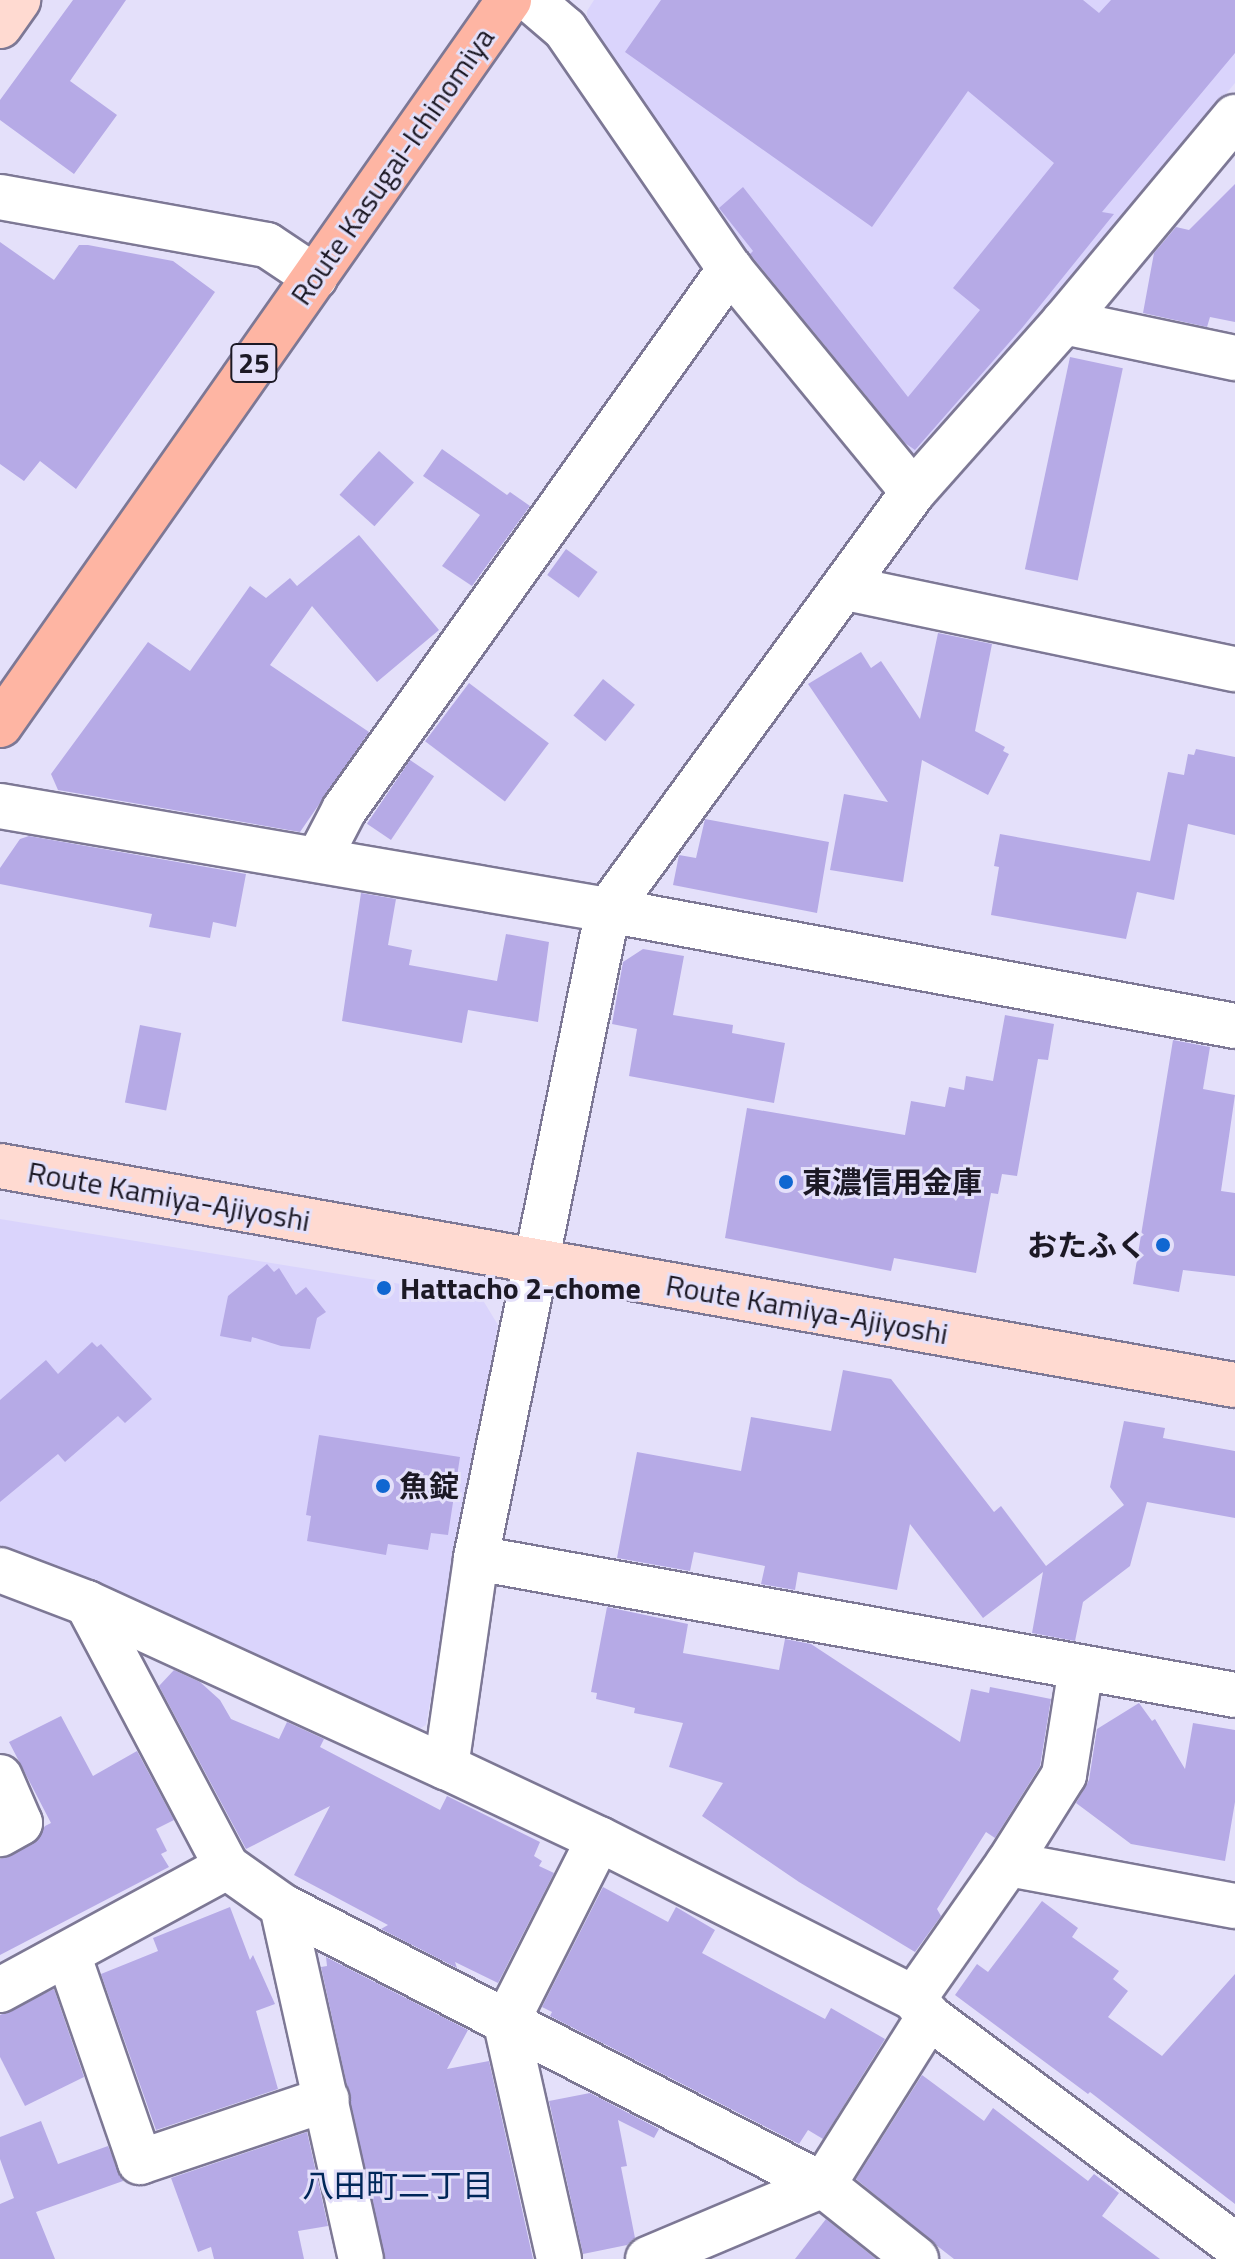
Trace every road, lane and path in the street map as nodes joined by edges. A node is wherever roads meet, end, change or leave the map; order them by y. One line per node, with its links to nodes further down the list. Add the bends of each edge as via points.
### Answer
1 (18, 0): 4 (main road)
2 (509, 0): 8 (main road, Route Kasugai-Ichinomiya / 25)
3 (531, 0): 7 (street, via 565,29)
4 (0, 26)
5 (1235, 117): 9 (street)
6 (0, 197): 8 (street, via 267,245)
7 (730, 269): 11 (street); 16 (street, via 344,810)
8 (315, 277): 14 (main road, Route Kasugai-Ichinomiya / 25)
9 (1064, 322): 10 (street); 11 (street)
10 (1235, 358)
11 (913, 492): 12 (street)
12 (846, 588): 13 (street); 17 (street)
13 (1235, 669)
14 (0, 725)
15 (0, 806): 16 (street)
16 (318, 860): 17 (street)
17 (608, 910): 18 (street); 20 (street)
18 (1235, 1026)
19 (0, 1166): 20 (main road, Route Kamiya-Ajiyoshi)
20 (539, 1262): 21 (main road, Route Kamiya-Ajiyoshi); 22 (street)
21 (1235, 1385)
22 (476, 1558): 25 (street); 27 (street)
23 (0, 1570): 24 (street)
24 (87, 1603): 27 (street); 32 (street)
25 (1081, 1668): 26 (street); 31 (street, via 1064,1775)
26 (1235, 1695)
27 (446, 1767): 30 (street)
28 (0, 1777): 29 (street, via 20,1823)
29 (0, 1834)
30 (599, 1839): 37 (street); 38 (street)
31 (1008, 1864): 34 (street); 37 (street)
32 (227, 1867): 33 (street); 35 (street)
33 (282, 1906): 38 (street); 39 (street)
34 (1235, 1906)
35 (68, 1954): 36 (street); 39 (street, via 140,2162)
36 (0, 1990)
37 (922, 2008): 40 (street); 41 (street)
38 (506, 2023): 40 (street); 43 (street)
39 (327, 2099): 42 (street)
40 (823, 2185): 44 (street); 45 (street)
41 (1235, 2246): 46 (street)
42 (361, 2259)
43 (559, 2259)
44 (648, 2259)
45 (916, 2259)
46 (1206, 2259)

